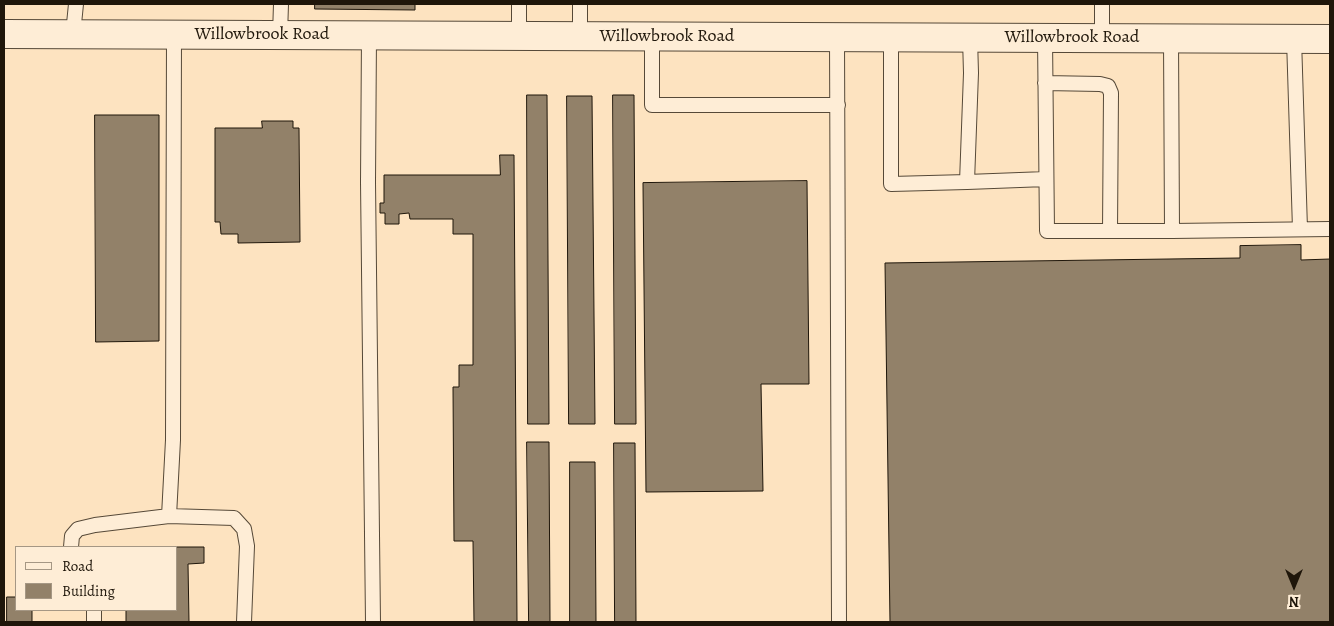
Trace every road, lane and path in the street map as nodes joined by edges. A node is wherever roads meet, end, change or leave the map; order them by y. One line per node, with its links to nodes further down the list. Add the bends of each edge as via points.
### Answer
1 (76, 4): 7 (lane)
2 (281, 4): 9 (lane)
3 (519, 4): 11 (lane)
4 (580, 4): 12 (lane)
5 (1102, 4): 18 (lane)
6 (4, 34): 7 (street, Willowbrook Road)
7 (72, 34): 8 (street, Willowbrook Road)
8 (174, 34): 9 (street, Willowbrook Road); 30 (lane, via 173,440)
9 (280, 35): 10 (street, Willowbrook Road)
10 (369, 35): 11 (street, Willowbrook Road); 33 (lane)
11 (519, 36): 12 (street, Willowbrook Road)
12 (580, 36): 13 (street, Willowbrook Road)
13 (652, 37): 14 (street, Willowbrook Road); 23 (lane, via 652,105)
14 (837, 37): 15 (street, Willowbrook Road); 23 (lane)
15 (891, 37): 16 (street, Willowbrook Road); 25 (lane, via 891,184)
16 (970, 38): 17 (street, Willowbrook Road); 25 (lane)
17 (1045, 38): 18 (street, Willowbrook Road); 22 (lane)
18 (1102, 38): 19 (street, Willowbrook Road)
19 (1171, 39): 20 (street, Willowbrook Road); 29 (lane)
20 (1294, 39): 21 (street, Willowbrook Road); 26 (lane)
21 (1330, 40)
22 (1045, 83): 24 (lane); 28 (lane, via 1108,86 1111,93)
23 (838, 105): 34 (lane)
24 (1046, 179): 25 (lane); 28 (lane, via 1047,231)
25 (967, 182)
26 (1300, 229): 27 (lane); 29 (lane)
27 (1330, 229)
28 (1110, 231): 29 (lane)
29 (1172, 231)
30 (169, 516): 31 (lane, via 78,530 72,536); 32 (lane, via 234,518 244,530 247,546)
31 (71, 546)
32 (244, 622)
33 (373, 622)
34 (839, 622)

